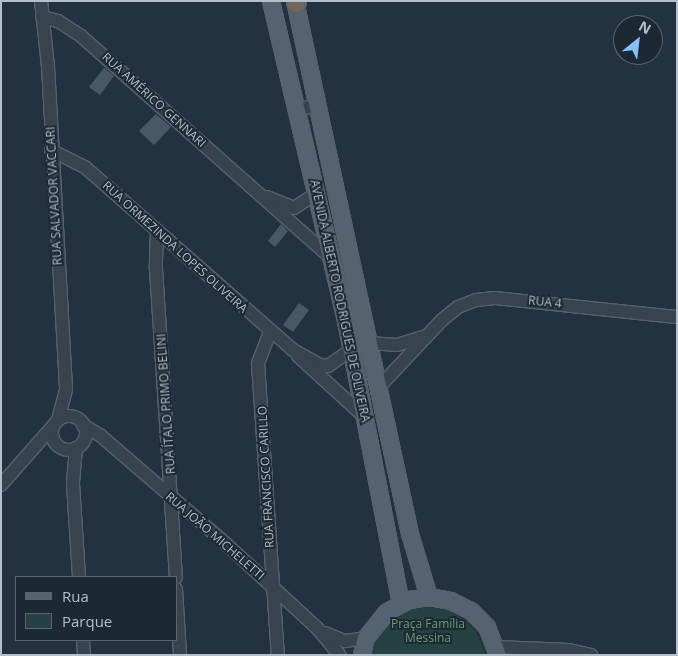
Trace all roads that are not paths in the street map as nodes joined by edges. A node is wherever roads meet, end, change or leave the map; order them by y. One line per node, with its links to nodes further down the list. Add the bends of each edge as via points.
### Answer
1 (41, 1): 4 (street, RUA SALVADOR VACCARI)
2 (296, 1): 3 (main road); 5 (main road, AVENIDA ALBERTO RODRIGUES DE OLIVEIRA)
3 (267, 3): 6 (main road, AVENIDA ALBERTO RODRIGUES DE OLIVEIRA)
4 (42, 17): 7 (street, RUA SALVADOR VACCARI, via 48,66); 9 (street, RUA AMÉRICO GENNARI, via 58,21 81,36)
5 (318, 106): 6 (street); 15 (main road, AVENIDA ALBERTO RODRIGUES DE OLIVEIRA)
6 (297, 109): 8 (main road, AVENIDA ALBERTO RODRIGUES DE OLIVEIRA)
7 (51, 150): 10 (street, RUA ORMEZINDA LOPES OLIVEIRA, via 86,168); 19 (street, RUA SALVADOR VACCARI)
8 (317, 193): 9 (street, RUA AMÉRICO GENNARI, via 294,208); 11 (main road, AVENIDA ALBERTO RODRIGUES DE OLIVEIRA)
9 (260, 194): 11 (street, RUA AMÉRICO GENNARI, via 268,205)
10 (158, 232): 13 (street, RUA ORMEZINDA LOPES OLIVEIRA); 29 (street, RUA ÍTALO PRIMO BELINI, via 156,270)
11 (332, 258): 17 (main road, AVENIDA ALBERTO RODRIGUES DE OLIVEIRA)
12 (677, 317): 14 (street, RUA 4, via 495,298 458,307)
13 (270, 332): 16 (street, RUA ORMEZINDA LOPES OLIVEIRA); 32 (street, RUA FRANCISCO CARILLO, via 258,364)
14 (424, 337): 15 (street, RUA 4, via 397,345); 18 (street, RUA 4, via 406,362)
15 (369, 343): 18 (main road, AVENIDA ALBERTO RODRIGUES DE OLIVEIRA)
16 (293, 350): 17 (street, RUA ORMEZINDA LOPES OLIVEIRA, via 328,366); 20 (street, RUA ORMEZINDA LOPES OLIVEIRA, via 303,364)
17 (351, 350): 20 (main road, AVENIDA ALBERTO RODRIGUES DE OLIVEIRA)
18 (380, 386): 33 (main road, AVENIDA ALBERTO RODRIGUES DE OLIVEIRA, via 410,534)
19 (66, 390): 21 (street, RUA SALVADOR VACCARI); 22 (street, RUA SALVADOR VACCARI)
20 (366, 418): 34 (main road, AVENIDA ALBERTO RODRIGUES DE OLIVEIRA)
21 (56, 422): 22 (street, via 67,416); 24 (street, via 52,436); 26 (street)
22 (80, 422): 23 (street, RUA JOÃO MICHELETTI); 25 (street, via 86,436)
23 (111, 446): 25 (street, via 96,442); 29 (street, RUA JOÃO MICHELETTI)
24 (60, 447): 25 (street); 26 (street); 27 (street)
25 (78, 447): 27 (street)
26 (35, 449): 28 (street)
27 (73, 484): 30 (street)
28 (1, 485)
29 (172, 498): 31 (street, RUA ÍTALO PRIMO BELINI); 32 (street, RUA JOÃO MICHELETTI)
30 (79, 576)
31 (176, 576)
32 (272, 586): 36 (street, RUA JOÃO MICHELETTI); 42 (street, RUA FRANCISCO CARILLO)
33 (429, 597): 34 (main road); 39 (main road, via 451,601 471,611 487,627)
34 (401, 604): 37 (main road, via 381,618)
35 (178, 622): 41 (street)
36 (317, 628): 37 (street, RUA JOÃO MICHELETTI, via 337,640); 43 (street, RUA JOÃO MICHELETTI)
37 (366, 638): 44 (main road)
38 (83, 641): 40 (street)
39 (497, 651): 45 (street, via 569,650)
40 (84, 655)
41 (180, 655)
42 (278, 655)
43 (340, 655)
44 (362, 655)
45 (591, 655)

